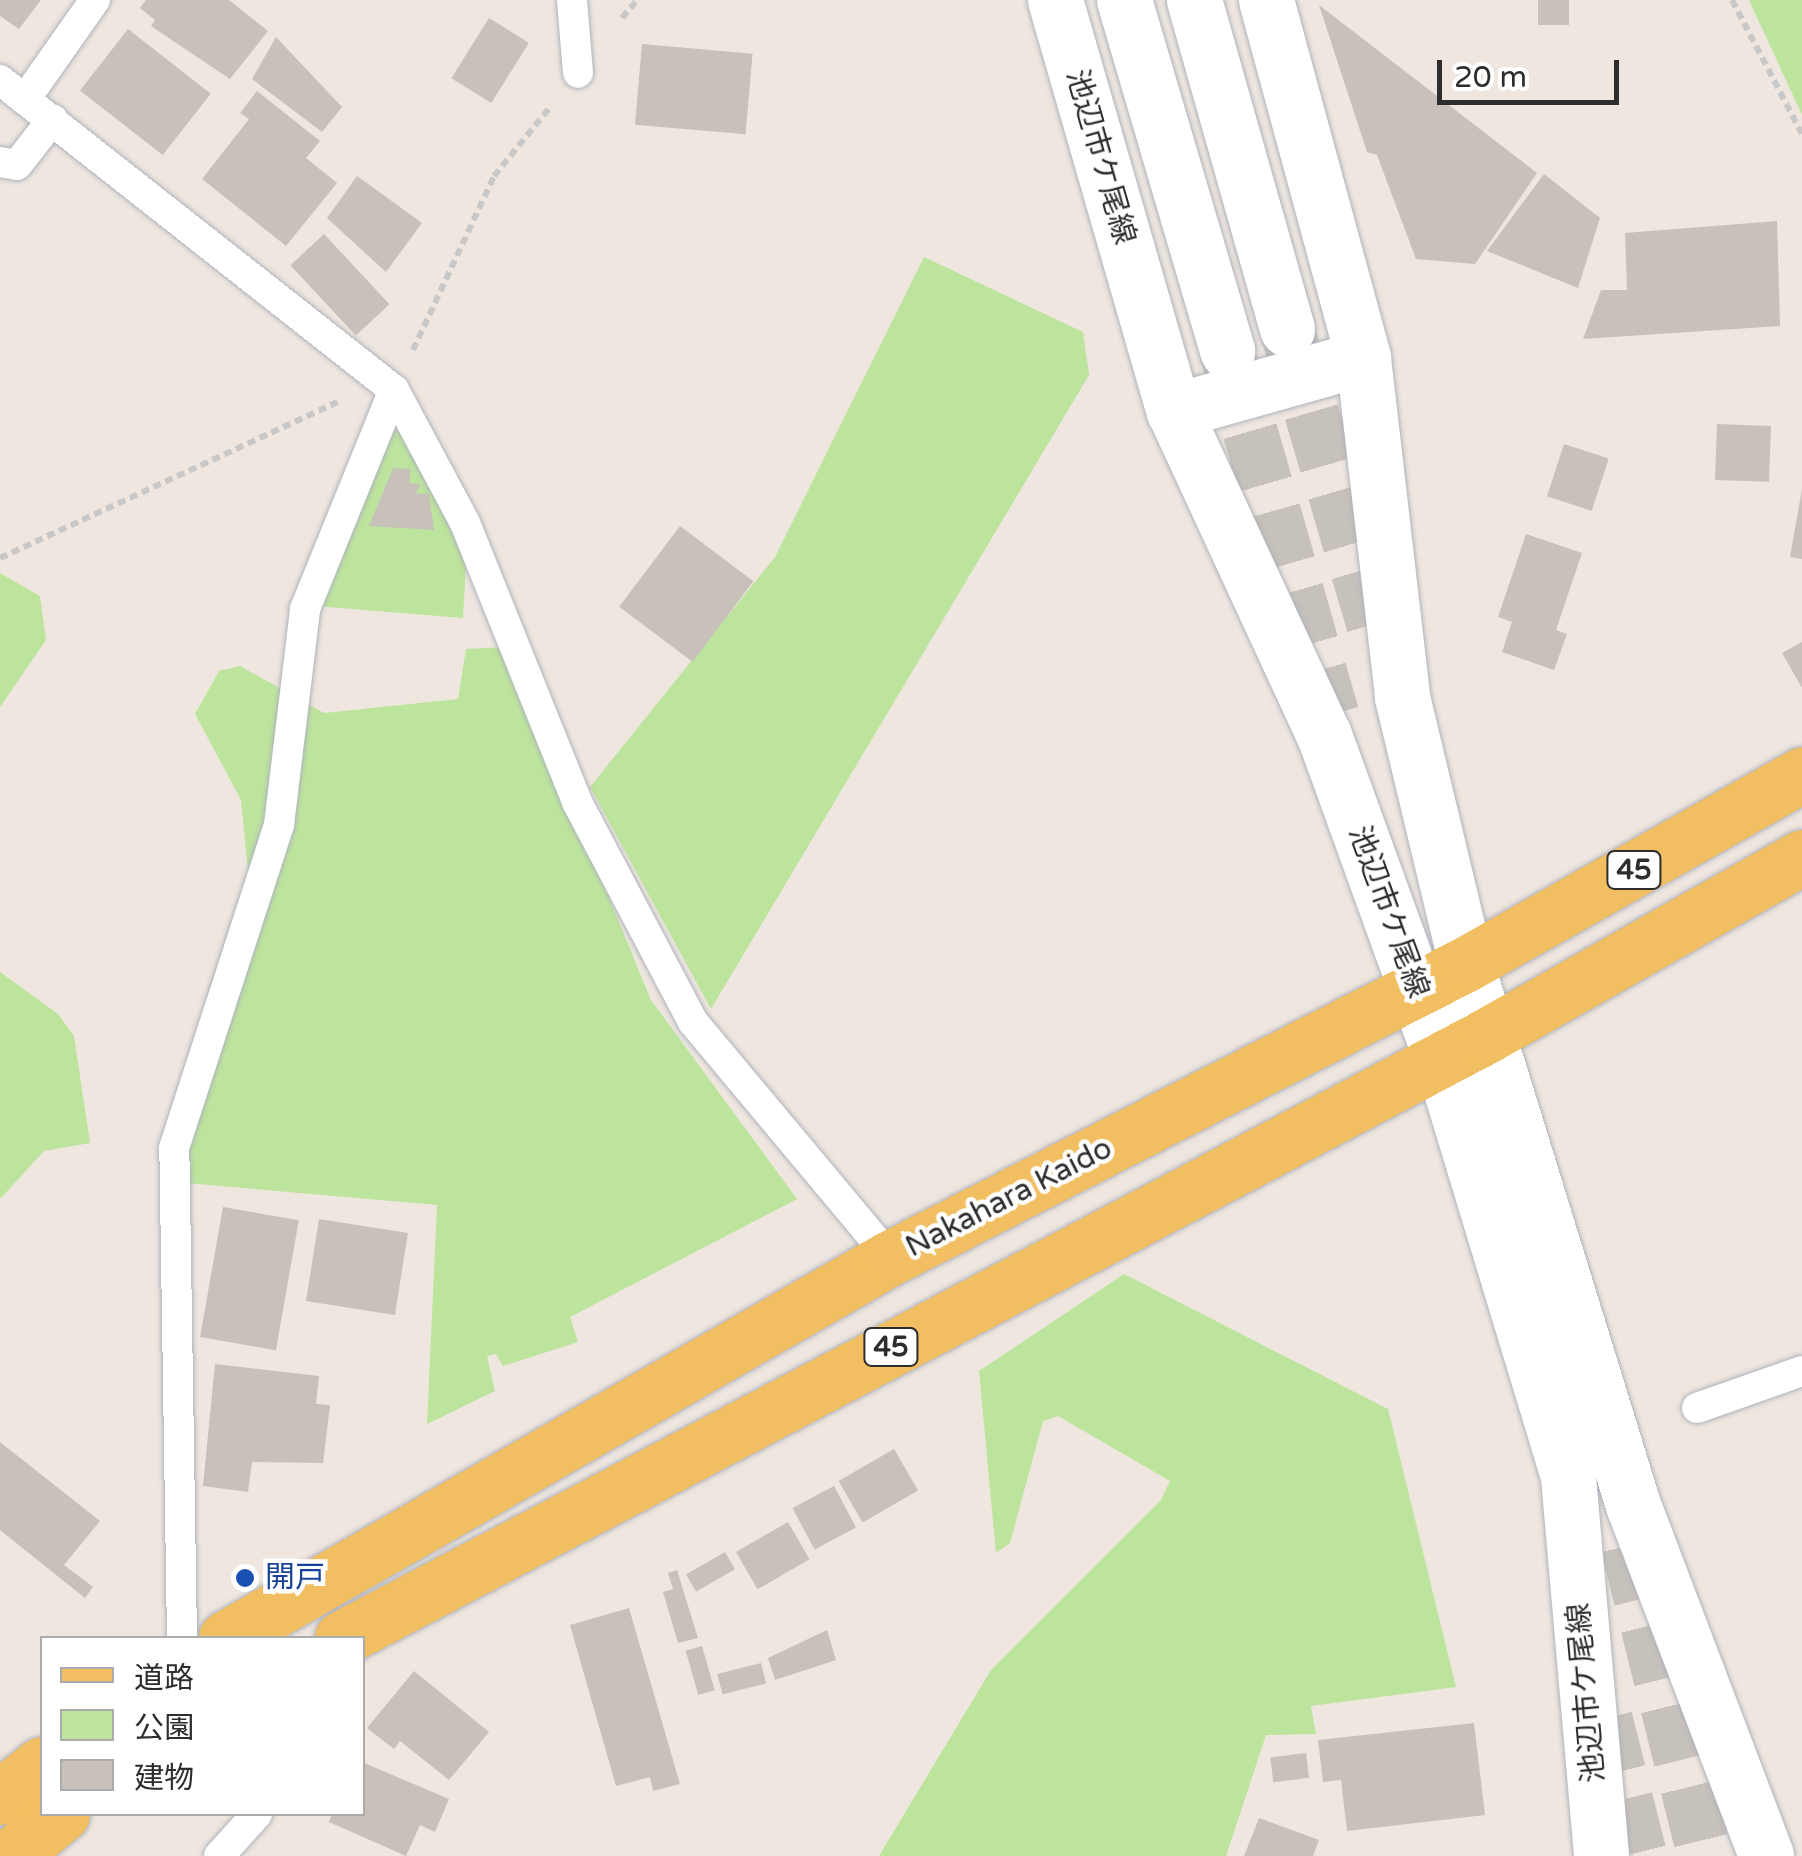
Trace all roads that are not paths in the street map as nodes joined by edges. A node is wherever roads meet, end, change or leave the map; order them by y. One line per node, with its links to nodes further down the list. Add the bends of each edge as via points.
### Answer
1 (96, 0): 9 (lane)
2 (572, 0): 7 (lane)
3 (1055, 0): 16 (street, 池辺市ケ尾線)
4 (1124, 0): 13 (street)
5 (1194, 0): 12 (street)
6 (1266, 0): 14 (street, 池辺市ケ尾線)
7 (578, 73)
8 (0, 80): 9 (lane)
9 (26, 98): 10 (lane)
10 (53, 119): 11 (lane, via 16,165); 15 (lane)
11 (0, 162)
12 (1287, 329)
13 (1227, 351)
14 (1362, 358): 16 (street); 19 (street, 池辺市ケ尾線, via 1402,697)
15 (394, 390): 22 (lane, via 465,524 577,802 693,1022); 25 (lane, via 305,609 279,825 174,1148)
16 (1174, 411): 20 (street, 池辺市ケ尾線, via 1324,735)
17 (1802, 775): 19 (main road, Nakahara Kaido / 45)
18 (1802, 857): 21 (main road, 45)
19 (1466, 964): 20 (main road, Nakahara Kaido / 45); 21 (street, 池辺市ケ尾線)
20 (1416, 988): 21 (street, 池辺市ケ尾線); 22 (main road, Nakahara Kaido / 45)
21 (1464, 1047): 27 (main road, 45); 34 (street, 池辺市ケ尾線, via 1568,1477); 35 (street, 池辺市ケ尾線)
22 (890, 1258): 26 (main road, Nakahara Kaido / 45)
23 (1802, 1371): 24 (lane)
24 (1697, 1408)
25 (182, 1636)
26 (229, 1636)
27 (346, 1636)
28 (40, 1766): 29 (main road)
29 (0, 1797)
30 (60, 1816): 32 (main road)
31 (255, 1816): 33 (lane)
32 (11, 1856)
33 (219, 1856)
34 (1601, 1856)
35 (1766, 1856)

